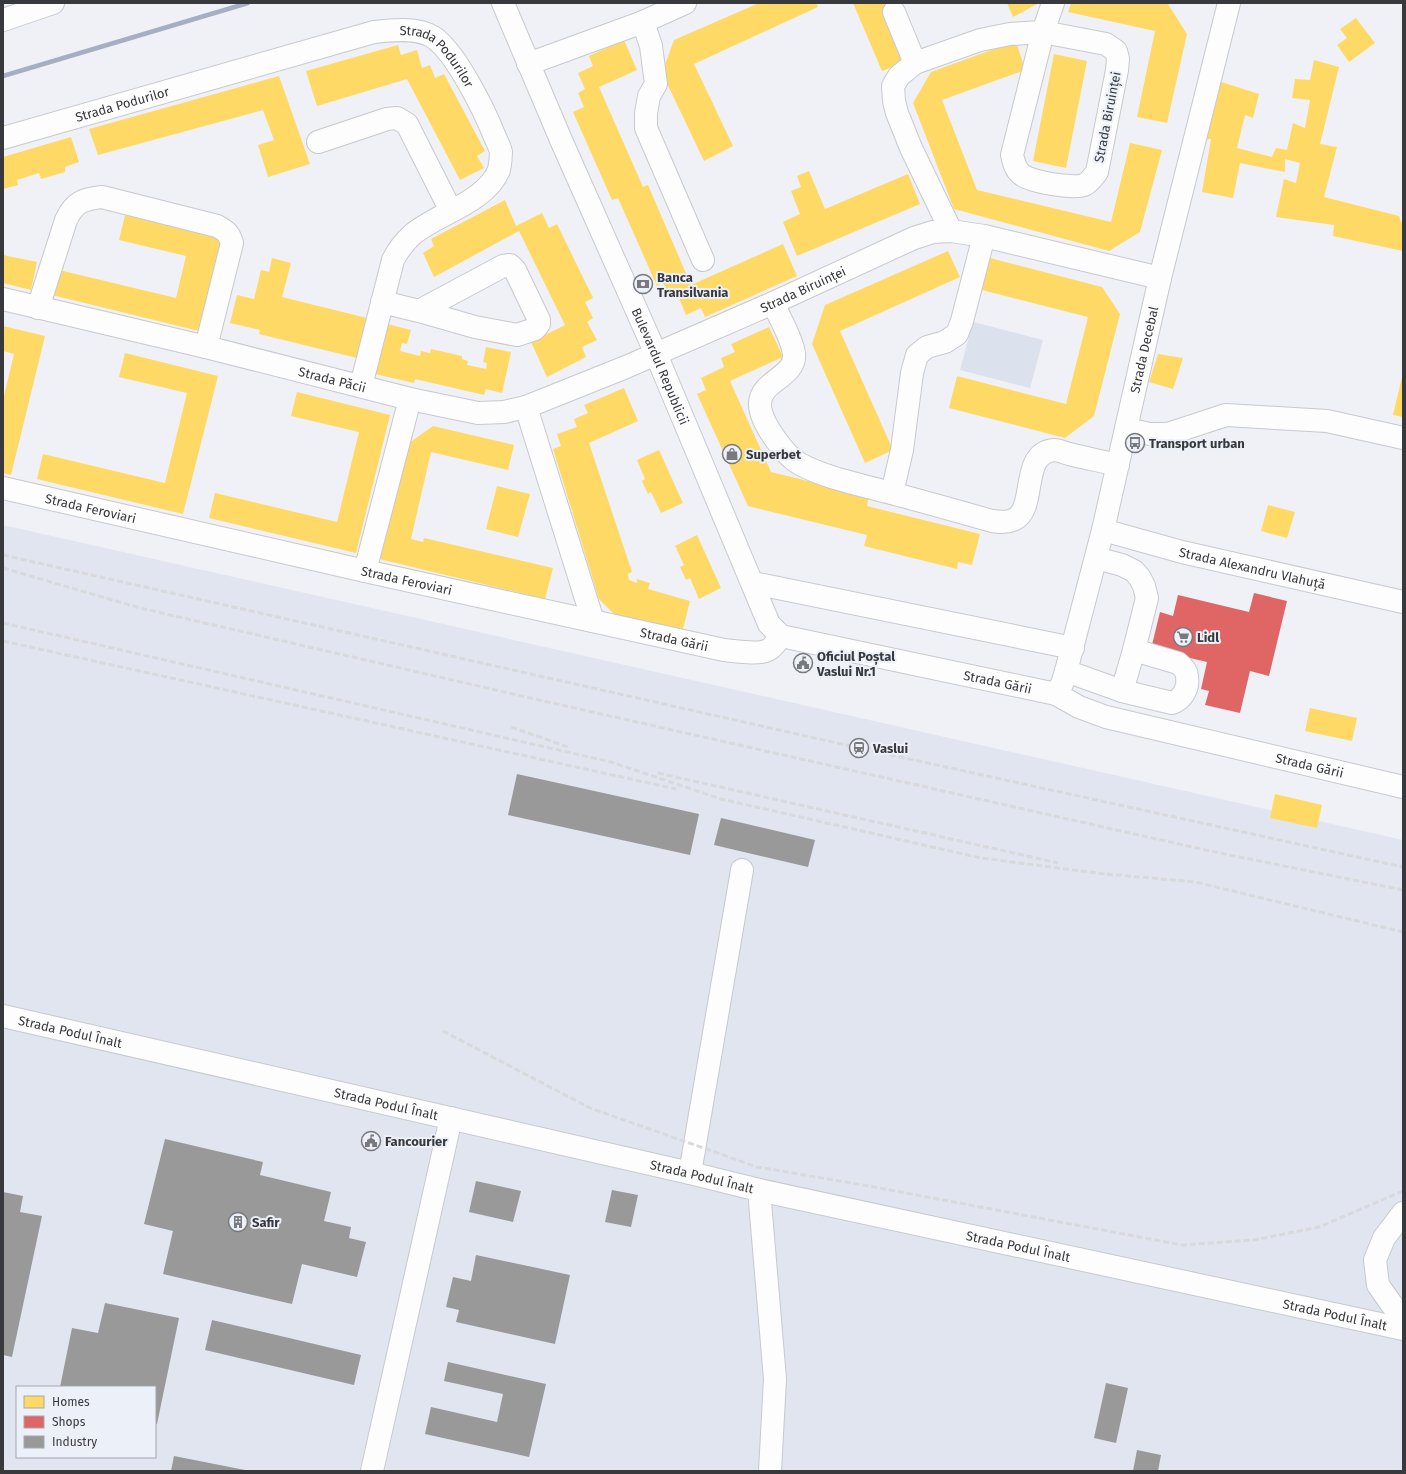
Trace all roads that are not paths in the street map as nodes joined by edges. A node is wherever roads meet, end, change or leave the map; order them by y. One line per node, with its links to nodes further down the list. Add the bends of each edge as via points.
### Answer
1 (53, 3): 7 (street)
2 (685, 3): 8 (street)
3 (1053, 3): 9 (street)
4 (1229, 3): 18 (street, Strada Decebal)
5 (502, 4): 11 (street, Bulevardul Republicii)
6 (894, 12): 10 (street)
7 (5, 15)
8 (643, 22): 11 (street); 17 (street, via 651,46 656,84 649,96 646,128)
9 (1043, 32): 9 (street, Strada Biruinței, via 1106,44 1116,51 1118,59 1111,106 1097,172 1092,180 1083,185 1035,180 1022,176 1015,167 1012,155); 10 (street, Strada Biruinței, via 1010,34 980,40)
10 (916, 63): 15 (street, Strada Biruinței, via 899,76 893,86 894,101 911,148)
11 (528, 64): 25 (street, Bulevardul Republicii)
12 (3, 138): 14 (street, Strada Podurilor, via 374,32 396,29 417,32 433,37 448,52 478,101 501,151 500,168 492,184)
13 (318, 142): 14 (street, via 397,118 407,124)
14 (451, 211): 20 (street, Strada Podurilor, via 413,234 399,248 393,260)
15 (951, 231): 16 (street, Strada Biruinței); 21 (street, Strada Biruinței, via 934,232 914,238)
16 (984, 236): 18 (street, Strada Biruinței); 33 (street, via 957,334 945,342 927,347 917,355 912,373 902,450)
17 (702, 260)
18 (1160, 278): 29 (street, Strada Decebal)
19 (3, 299): 22 (street, Strada Păcii)
20 (382, 302): 23 (street); 26 (street, Strada Podurilor)
21 (774, 303): 25 (street, Strada Biruinței); 33 (street, via 794,354 787,372 768,386 760,402 760,411 772,434 785,453 800,464 842,480)
22 (38, 308): 24 (street, Strada Păcii); 24 (street, via 70,211 84,200 102,197 217,226 230,235 232,243)
23 (419, 311): 23 (street, via 503,266 510,265 515,270 539,324 535,329 517,335 475,327)
24 (206, 347): 26 (street, Strada Păcii)
25 (656, 354): 28 (street, Strada Păcii); 37 (street, Bulevardul Republicii)
26 (361, 386): 27 (street, Strada Păcii)
27 (410, 399): 28 (street, Strada Păcii, via 478,413 504,412); 36 (street)
28 (526, 406): 39 (street)
29 (1126, 429): 30 (street, via 1150,434 1168,434 1226,415 1327,421); 31 (street, Strada Decebal)
30 (1403, 438)
31 (1118, 465): 33 (street, via 1054,450 1042,454 1034,465 1025,506 1020,516 1003,522); 34 (street, Strada Decebal)
32 (3, 488): 36 (street, Strada Feroviari)
33 (892, 493)
34 (1103, 530): 35 (street, Strada Decebal); 38 (street, Strada Alexandru Vlahuță, via 1182,552)
35 (1096, 558): 41 (street, Strada Decebal); 42 (street, via 1134,571 1144,586 1147,598)
36 (365, 571): 39 (street, Strada Feroviari)
37 (753, 584): 40 (street, Bulevardul Republicii, via 769,624); 41 (street)
38 (1403, 602)
39 (593, 620): 40 (street, Strada Gării, via 738,651 768,651)
40 (781, 636): 45 (street, Strada Gării)
41 (1073, 648): 43 (street, Strada Decebal)
42 (1134, 650): 44 (street); 44 (street, via 1178,663 1188,675 1186,692 1179,701 1172,703)
43 (1066, 671): 44 (street); 45 (street, Strada Decebal)
44 (1122, 691)
45 (1056, 694): 46 (street, Strada Gării, via 1079,707 1106,717)
46 (1403, 787)
47 (742, 870): 50 (street)
48 (3, 1016): 49 (street, Strada Podul Înalt)
49 (451, 1118): 50 (street, Strada Podul Înalt); 55 (street)
50 (690, 1173): 51 (street, Strada Podul Înalt)
51 (759, 1190): 54 (street, Strada Podul Înalt); 56 (street, via 775,1379)
52 (1403, 1213): 53 (street, Strada Podul Înalt, via 1384,1238 1375,1260 1378,1285)
53 (1403, 1316)
54 (1403, 1329)
55 (372, 1471)
56 (770, 1471)

